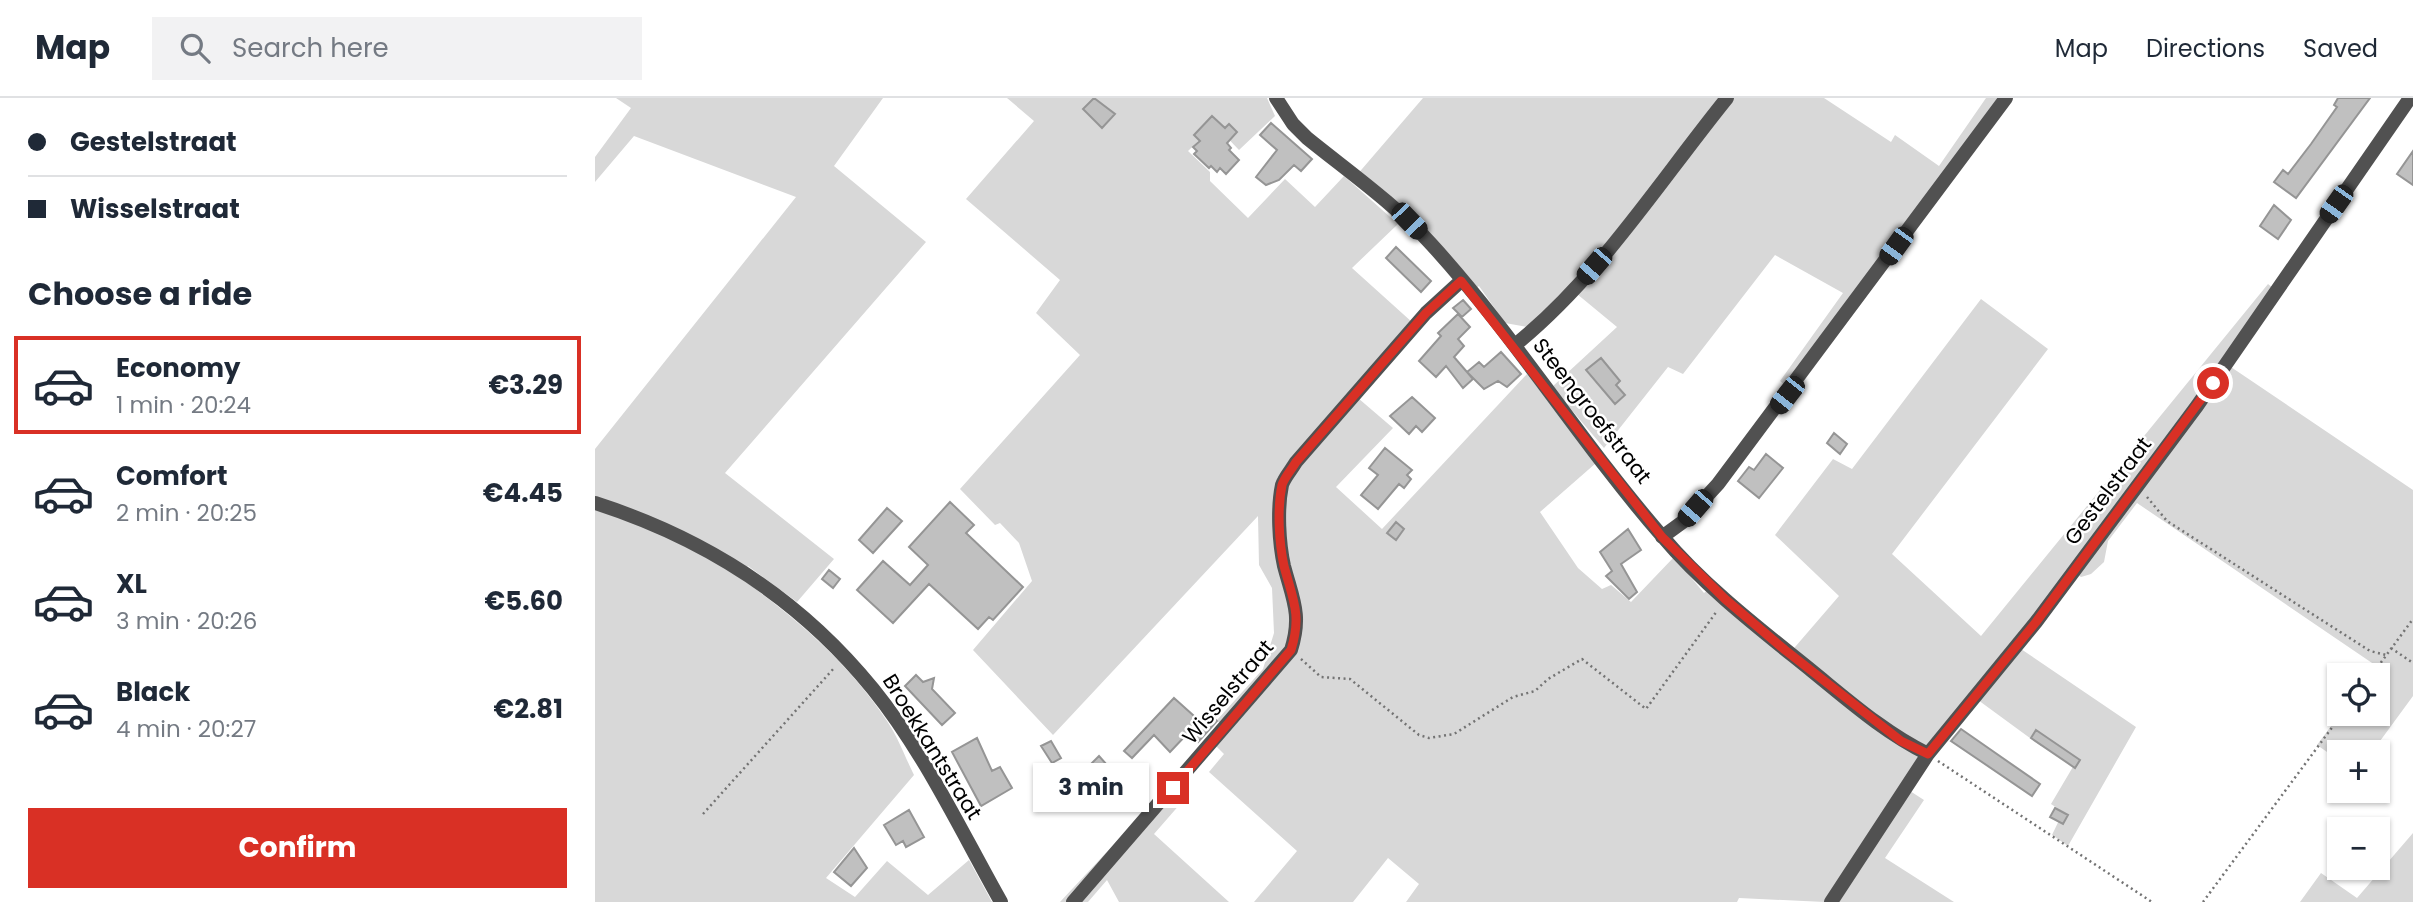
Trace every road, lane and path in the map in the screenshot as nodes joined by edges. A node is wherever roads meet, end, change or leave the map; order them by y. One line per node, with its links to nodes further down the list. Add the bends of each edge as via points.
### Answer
1 (1276, 98): 5 (street, Steengroefstraat, via 1307,138 1409,221)
2 (1727, 98): 6 (street, via 1608,250 1549,317)
3 (2006, 98): 9 (street, via 1718,484)
4 (2410, 98): 7 (street, Gestelstraat)
5 (1461, 281): 6 (street, Steengroefstraat); 13 (street, Wisselstraat, via 1426,313 1282,484 1284,564 1296,601 1298,628)
6 (1515, 345): 9 (street, Steengroefstraat)
7 (2135, 490): 14 (path, via 2151,500 2167,521 2369,651); 19 (street, Gestelstraat, via 2036,622)
8 (595, 503): 15 (street, Broekkantstraat, via 683,536 738,569 785,602)
9 (1662, 537): 10 (street, Steengroefstraat)
10 (1725, 599): 13 (path, via 1646,709 1582,659 1535,691 1513,697 1454,734 1429,738 1419,735 1350,679 1321,677); 19 (street, Steengroefstraat, via 1855,706 1901,741)
11 (2413, 619): 12 (path)
12 (2391, 648): 14 (path); 17 (path)
13 (1291, 650): 22 (street, Wisselstraat)
14 (2386, 655): 16 (path)
15 (846, 660): 20 (path, via 824,677); 21 (street, Broekkantstraat, via 874,690 928,773)
16 (2380, 663)
17 (2413, 663)
18 (2333, 726): 25 (path)
19 (1928, 754): 23 (street, Gestelstraat); 24 (path)
20 (703, 814)
21 (1001, 902)
22 (1073, 902)
23 (1831, 902)
24 (2152, 902)
25 (2203, 902)

